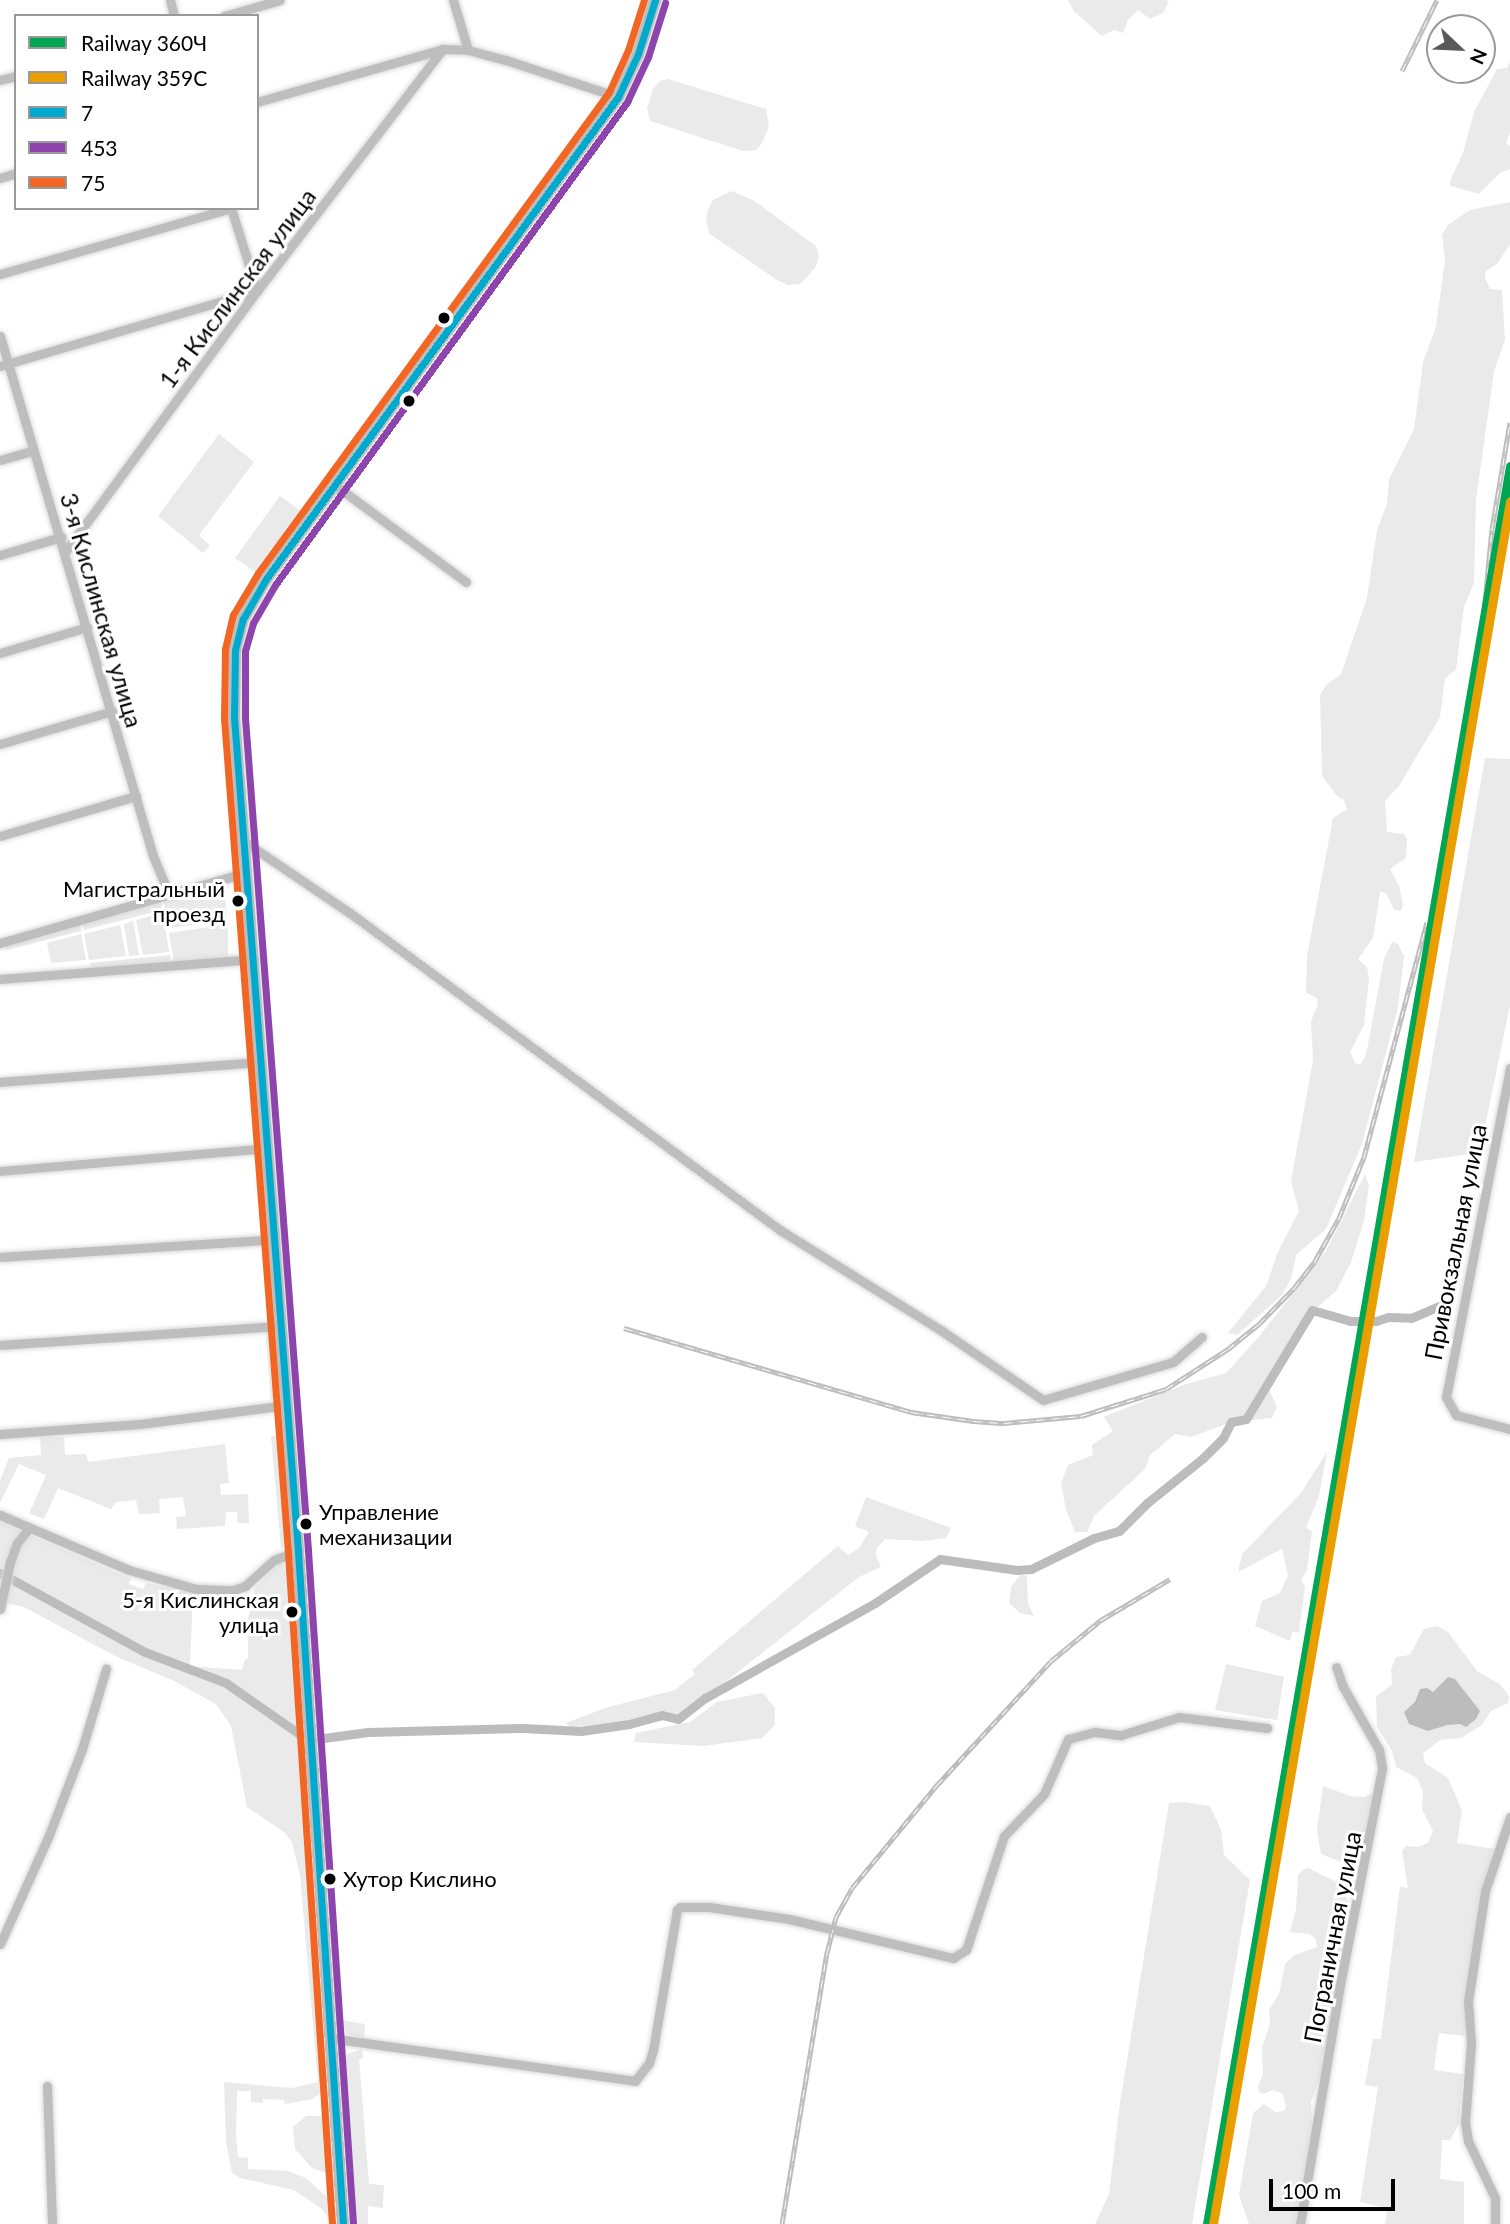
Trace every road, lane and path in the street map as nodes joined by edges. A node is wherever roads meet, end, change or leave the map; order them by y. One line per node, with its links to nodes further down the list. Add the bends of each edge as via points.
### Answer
1 (281, 0): 4 (street)
2 (453, 0): 6 (street)
3 (655, 0): 7 (main road)
4 (231, 14)
5 (443, 50): 6 (street); 8 (street); 12 (street, 1-я Кислинская улица)
6 (468, 50): 7 (street)
7 (618, 97): 17 (main road)
8 (259, 101)
9 (224, 210): 11 (street)
10 (232, 210): 12 (street)
11 (0, 274)
12 (257, 291): 14 (street); 19 (street, 1-я Кислинская улица)
13 (0, 336): 14 (street, 3-я Кислинская улица)
14 (4, 365): 15 (street, 3-я Кислинская улица)
15 (34, 450): 16 (street); 18 (street, 3-я Кислинская улица)
16 (0, 460)
17 (335, 485): 21 (street); 28 (main road, via 266,579 238,633 234,718)
18 (61, 537): 19 (street, 3-я Кислинская улица); 20 (street)
19 (65, 552): 22 (street, 3-я Кислинская улица)
20 (0, 555)
21 (466, 582)
22 (88, 627): 23 (street); 24 (street, 3-я Кислинская улица)
23 (0, 653)
24 (112, 711): 25 (street); 26 (street, 3-я Кислинская улица)
25 (0, 744)
26 (136, 796): 27 (street); 30 (street, 3-я Кислинская улица)
27 (0, 836)
28 (245, 842): 29 (main road); 42 (street, via 360,920 780,1230 1043,1400 1173,1362)
29 (247, 872): 30 (street); 32 (main road)
30 (169, 894): 31 (street)
31 (0, 943)
32 (254, 959): 33 (street); 34 (main road)
33 (0, 979)
34 (261, 1062): 36 (street); 37 (main road)
35 (1510, 1068): 45 (street, Привокзальная улица, via 1447,1384 1449,1407 1462,1418)
36 (0, 1082)
37 (268, 1148): 38 (street); 39 (main road)
38 (0, 1171)
39 (275, 1239): 40 (street); 41 (main road)
40 (0, 1257)
41 (281, 1326): 43 (street); 44 (main road)
42 (1202, 1337)
43 (0, 1346)
44 (287, 1405): 46 (street, via 140,1424); 49 (main road)
45 (1510, 1429)
46 (0, 1434)
47 (0, 1516): 48 (street)
48 (29, 1528): 49 (street, via 129,1570 190,1588 219,1591 245,1586 274,1560); 50 (street, via 10,1562)
49 (298, 1551): 56 (main road)
50 (1, 1605)
51 (1336, 1667): 60 (street, Пограничная улица, via 1379,1750 1382,1768)
52 (106, 1669): 55 (street, via 49,1835)
53 (1267, 1728): 56 (street, via 1179,1717 1121,1735 1095,1732 1068,1739 1044,1794 1004,1836 967,1950 953,1958 789,1919 680,1907 653,2050 635,2081)
54 (1510, 1817): 61 (street, via 1485,1891 1469,1992 1471,2043 1465,2123 1468,2141 1495,2198)
55 (0, 1944)
56 (330, 2038): 59 (main road)
57 (47, 2086): 58 (street)
58 (52, 2224)
59 (343, 2224)
60 (1300, 2224)
61 (1495, 2224)

